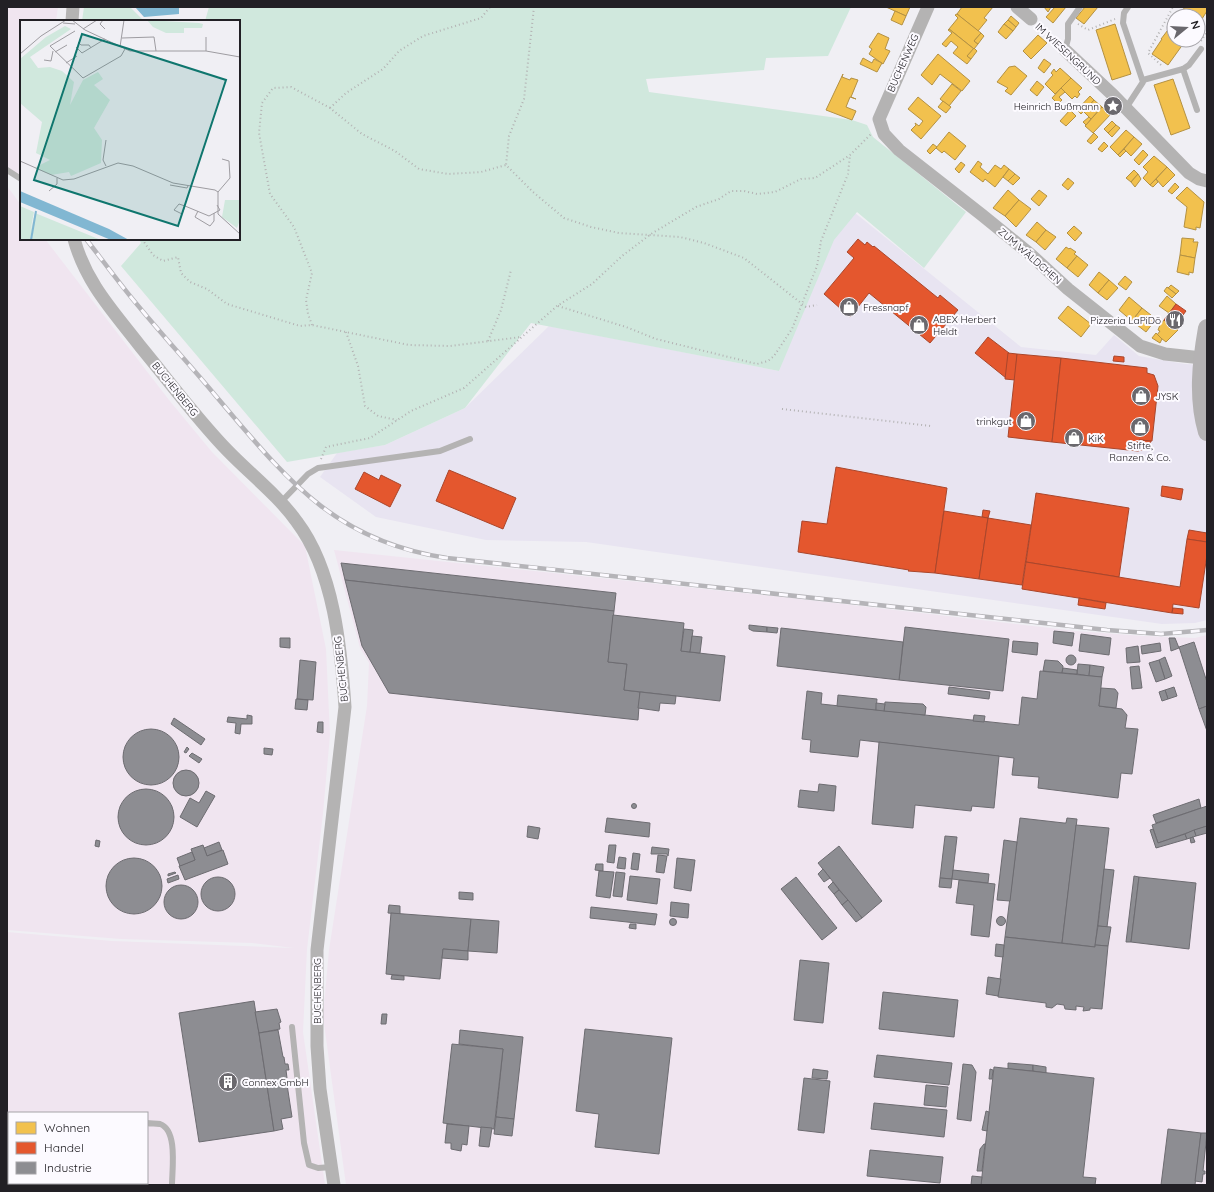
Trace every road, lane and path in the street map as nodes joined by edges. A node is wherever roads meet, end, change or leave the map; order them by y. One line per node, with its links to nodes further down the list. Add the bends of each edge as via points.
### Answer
1 (73, 7): 11 (street)
2 (490, 7): 18 (path, via 481,18 423,36 399,51 383,69 346,93)
3 (534, 7): 23 (path, via 524,99 509,136)
4 (928, 7): 21 (street, BUCHENWEG, via 892,86)
5 (1017, 7): 10 (street, IM WIESENGRUND)
6 (1080, 7): 12 (lane)
7 (1128, 7): 9 (lane)
8 (1173, 7): 15 (path, via 1148,53)
9 (1123, 17): 12 (path, via 1088,30); 17 (lane, via 1123,24)
10 (1031, 19): 14 (path, IM WIESENGRUND)
11 (72, 20)
12 (1070, 20): 14 (lane)
13 (1199, 48): 16 (lane, via 1189,65)
14 (1065, 50): 19 (street, IM WIESENGRUND)
15 (1165, 69)
16 (1183, 69): 17 (lane); 20 (lane)
17 (1143, 80): 19 (lane)
18 (330, 108): 23 (path, via 362,134 395,151 419,169 448,174 481,172); 34 (path, via 291,87 273,88 262,103 259,133 270,194 294,227 312,273 306,300)
19 (1126, 108): 26 (street, IM WIESENGRUND, via 1189,173)
20 (1196, 110)
21 (881, 123): 22 (path); 39 (street, ZUM WÄLDCHEN, via 884,134 899,150 958,195 1068,289 1140,346 1166,354)
22 (850, 154): 27 (path, via 815,178 801,179 775,192 757,194 731,191 719,199 696,207); 31 (path, via 848,174 821,241 817,266)
23 (506, 165): 27 (path, via 564,218 591,228 619,233)
24 (7, 170): 25 (lane)
25 (20, 178)
26 (1207, 181)
27 (651, 234): 31 (path, via 704,243 744,258); 32 (path, via 592,284)
28 (74, 240): 46 (street, BUCHENBERG, via 87,275 103,298 203,424)
29 (143, 240): 34 (path, via 153,255 163,260 178,257 181,273 190,282 207,289 227,304 300,326)
30 (511, 270): 38 (path, via 501,310)
31 (801, 304): 32 (path, via 792,329 778,351 768,361 757,364 656,339); 33 (path, via 806,307)
32 (557, 306): 37 (path)
33 (817, 306)
34 (312, 325): 36 (path)
35 (1207, 328): 39 (street)
36 (346, 332): 38 (path, via 409,345 450,346); 41 (path, via 358,366 365,406 378,416)
37 (522, 337): 38 (path); 41 (path, via 464,388 411,411)
38 (488, 341)
39 (1202, 358): 43 (street, via 1201,400)
40 (782, 410): 42 (path)
41 (397, 420): 45 (path, via 370,438 326,447)
42 (931, 426)
43 (1207, 432)
44 (470, 439): 45 (lane, via 440,451)
45 (318, 468): 46 (lane, via 308,474)
46 (281, 502): 49 (street, BUCHENBERG, via 306,536 327,585 342,666 345,707 317,950 317,1046 320,1090)
47 (292, 1027): 49 (lane, via 304,1143 309,1165 318,1168)
48 (148, 1123): 50 (lane, via 161,1124 169,1131 172,1141)
49 (332, 1167): 51 (street, BUCHENBERG)
50 (172, 1185)
51 (334, 1185)

